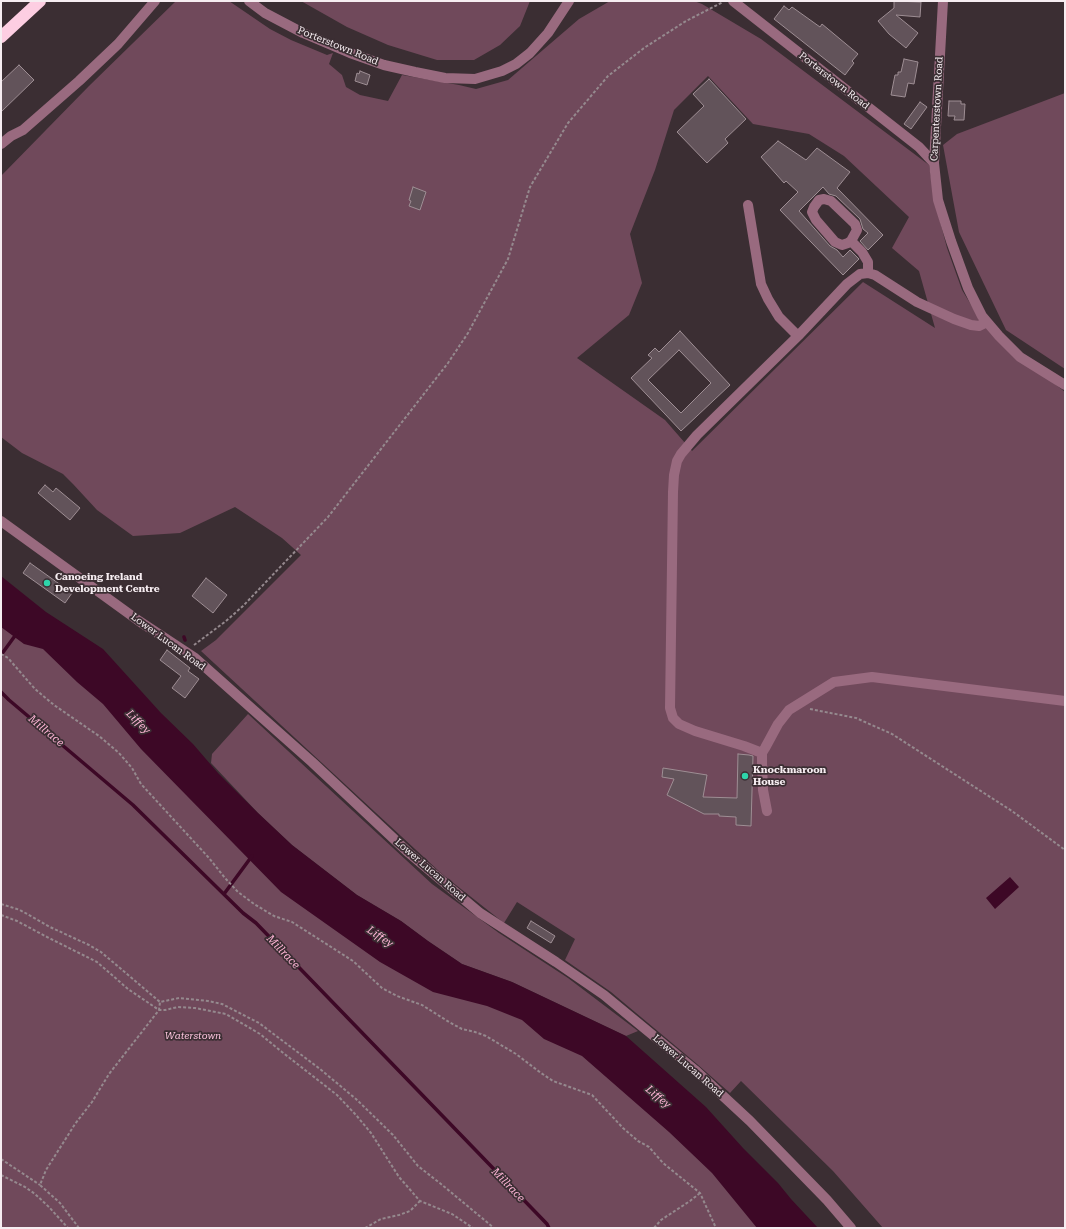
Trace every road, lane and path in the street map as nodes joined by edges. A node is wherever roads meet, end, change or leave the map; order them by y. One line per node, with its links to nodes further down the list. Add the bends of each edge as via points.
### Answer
1 (40, 1): 8 (highway)
2 (155, 1): 9 (street, via 118,44 79,81 23,130)
3 (249, 1): 4 (street, Porterstown Road, via 303,33 357,55 415,72 445,78 475,79 502,71 530,53 548,33)
4 (569, 1)
5 (724, 1): 18 (path, via 686,21 644,48 608,76 568,123 530,188 508,259 468,333 448,363 328,516 243,606)
6 (733, 1): 10 (street, Porterstown Road, via 913,142)
7 (943, 1): 10 (street, Carpenterstown Road)
8 (1, 37)
9 (1, 144)
10 (934, 162): 14 (street, Carpenterstown Road, via 938,200 951,241 968,288)
11 (748, 205): 15 (street, via 761,284 780,317)
12 (852, 240): 12 (street, via 842,245 835,242 816,220 812,212 819,200 831,201 855,224 856,230); 13 (street, via 868,262)
13 (868, 273): 14 (street, via 917,302 954,319 979,326); 15 (street, via 860,274 847,284)
14 (987, 322): 16 (street, Carpenterstown Road, via 1020,357)
15 (798, 336): 22 (street, via 686,446 677,461 674,475 670,708 673,718 694,731)
16 (1065, 385)
17 (1, 521): 18 (street, Lower Lucan Road)
18 (185, 652): 41 (street, Lower Lucan Road, via 195,658 312,762 408,853 480,913 604,995 695,1070 750,1121)
19 (1, 654): 32 (path, via 54,705 99,736 118,753 132,768 141,784 238,892 254,904 274,916 292,922 353,961 382,988 422,1006 448,1022 486,1036 553,1081 592,1095 623,1128 649,1147 663,1164)
20 (803, 700): 21 (street, via 834,682 872,677); 22 (street, via 789,710 778,724); 24 (path, via 809,708 856,718 892,734 1012,811)
21 (1065, 701)
22 (762, 753): 23 (street)
23 (766, 811)
24 (1065, 850)
25 (1, 904): 27 (path, via 20,910 50,928 101,952)
26 (1, 915): 28 (path, via 96,962 128,989)
27 (160, 1002): 28 (path); 38 (path, via 179,998 208,1001 222,1004 259,1023 356,1099 393,1135 418,1166)
28 (159, 1010): 31 (path, via 109,1074 75,1124 46,1170); 33 (path, via 195,1008 226,1014 260,1034 337,1095 356,1115 399,1177)
29 (1, 1160): 31 (path)
30 (1, 1175): 34 (path, via 35,1194)
31 (40, 1185): 35 (path, via 60,1203)
32 (700, 1193): 39 (path, via 661,1220); 40 (path)
33 (420, 1201): 36 (path, via 410,1211 381,1219); 37 (path, via 452,1214)
34 (68, 1228)
35 (79, 1228)
36 (365, 1228)
37 (473, 1228)
38 (494, 1228)
39 (654, 1228)
40 (716, 1228)
41 (851, 1228)

